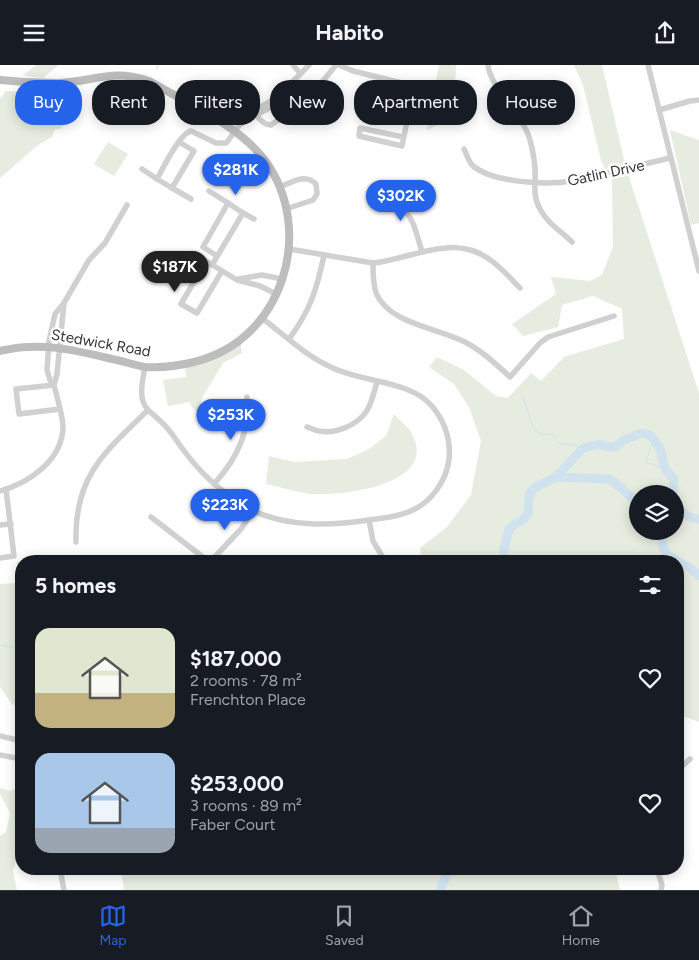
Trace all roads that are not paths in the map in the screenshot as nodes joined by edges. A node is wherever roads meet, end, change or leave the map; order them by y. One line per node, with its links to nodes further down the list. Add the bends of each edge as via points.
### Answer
1 (293, 65): 6 (street)
2 (308, 65): 6 (street)
3 (338, 65): 12 (street, via 309,98 271,125); 17 (street, via 410,85 413,92)
4 (488, 65): 8 (street)
5 (648, 65): 11 (street)
6 (300, 73): 10 (street, via 278,103)
7 (0, 80): 15 (street, Stedwick Road, via 58,83 112,75 135,76)
8 (493, 80)
9 (699, 100): 11 (street)
10 (260, 110)
11 (659, 110): 20 (street)
12 (260, 119)
13 (240, 125): 16 (street)
14 (524, 125): 23 (street, via 532,147)
15 (226, 126): 16 (street, Stedwick Road)
16 (235, 131): 18 (street, via 222,144 191,131 184,134); 24 (street, Stedwick Road, via 264,159)
17 (403, 137): 17 (street, via 402,145 359,137 360,128)
18 (179, 142): 22 (street); 25 (street, via 194,151)
19 (464, 149): 23 (street, Gatlin Drive, via 472,165 482,172)
20 (670, 158): 23 (street, Gatlin Drive, via 561,183); 42 (street)
21 (142, 169): 22 (street)
22 (157, 179): 25 (street)
23 (534, 182): 34 (street, via 540,209 549,222)
24 (280, 187): 31 (street, Stedwick Road); 31 (street, via 303,178 312,180 316,185 317,193 313,200)
25 (172, 188): 27 (street)
26 (209, 191): 29 (street)
27 (191, 199)
28 (372, 200): 36 (street, via 401,207 408,214)
29 (228, 203): 32 (street); 38 (street, via 203,247)
30 (127, 205): 47 (street)
31 (286, 209): 35 (street, Stedwick Road)
32 (243, 213): 33 (street); 38 (street)
33 (254, 219)
34 (572, 242)
35 (289, 249): 37 (street); 43 (street, Stedwick Road)
36 (422, 252): 39 (street); 45 (street, via 454,247 477,252 498,266)
37 (324, 255): 39 (street); 50 (street, via 314,296)
38 (218, 256): 40 (street)
39 (373, 263): 48 (street, via 376,293 388,311 464,342 510,377 548,337)
40 (212, 265): 41 (street); 41 (street, via 206,261 181,304 196,313)
41 (222, 271): 44 (street)
42 (699, 271)
43 (282, 279): 44 (street, via 262,275); 46 (street, Stedwick Road)
44 (237, 280): 46 (street)
45 (520, 288)
46 (276, 294): 49 (street, Stedwick Road)
47 (64, 303): 51 (street, via 54,314); 52 (street)
48 (614, 316)
49 (262, 318): 50 (street); 54 (street, Stedwick Road, via 226,349 203,359)
50 (289, 339): 55 (street, via 326,365)
51 (49, 346): 52 (street, Stedwick Road); 53 (street, Stedwick Road); 56 (street, via 48,370)
52 (59, 348): 54 (street, Stedwick Road); 56 (street)
53 (0, 351)
54 (145, 367): 59 (street, via 142,399)
55 (377, 382): 60 (street, via 371,403 352,424 331,431); 65 (street, via 418,394 430,403 446,429 449,455 448,468 439,487 419,507 389,518)
56 (54, 385): 58 (street); 58 (street, via 16,389 19,414)
57 (247, 397): 61 (street, via 247,422 242,442 230,465)
58 (60, 409): 62 (street, via 63,428 55,453 36,472)
59 (148, 410): 61 (street, via 164,423 180,448); 68 (street, via 97,462 78,505)
60 (307, 427)
61 (214, 484): 63 (street)
62 (3, 490): 66 (street)
63 (253, 511): 65 (street, via 314,525); 70 (street)
64 (152, 517): 69 (street)
65 (369, 520): 71 (street, via 372,541)
66 (11, 524): 67 (street); 72 (street, via 14,556)
67 (0, 525)
68 (76, 542)
69 (202, 555)
70 (216, 555)
71 (381, 555)
72 (0, 558)
73 (0, 737): 74 (street)
74 (15, 740)
75 (0, 755): 76 (street)
76 (15, 758)
77 (690, 759): 78 (street)
78 (684, 764)
79 (61, 875): 81 (street)
80 (659, 875): 82 (street)
81 (64, 890)
82 (661, 890)

